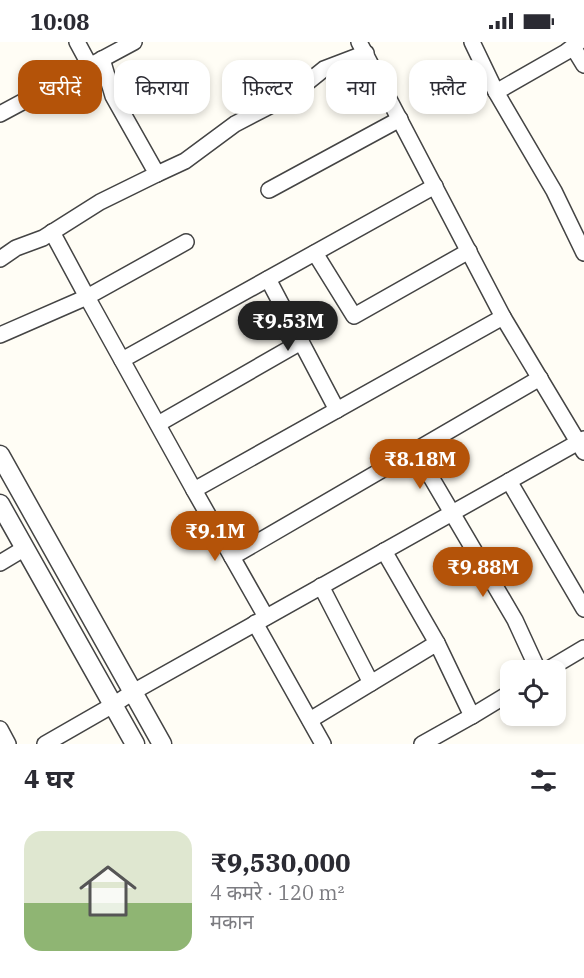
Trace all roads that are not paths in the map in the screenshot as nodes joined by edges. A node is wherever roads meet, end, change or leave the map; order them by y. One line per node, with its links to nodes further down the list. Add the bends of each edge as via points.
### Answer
1 (77, 42): 6 (street)
2 (134, 42): 7 (street)
3 (472, 42): 10 (street)
4 (570, 46): 8 (street); 10 (street)
5 (363, 48): 13 (street); 14 (street, via 324,69 293,94 235,124 185,161)
6 (93, 60)
7 (101, 60)
8 (584, 65)
9 (102, 75): 14 (street)
10 (496, 92): 19 (street)
11 (18, 104): 12 (street)
12 (0, 114)
13 (400, 119): 15 (street); 16 (street)
14 (157, 174): 17 (street, via 100,202)
15 (435, 186): 20 (street); 21 (street)
16 (269, 190)
17 (52, 232): 22 (street); 24 (street)
18 (186, 242): 24 (street)
19 (582, 244)
20 (469, 251): 21 (street, via 354,316); 25 (street)
21 (315, 253): 23 (street)
22 (0, 259)
23 (268, 279): 27 (street); 28 (street)
24 (87, 297): 26 (street); 28 (street)
25 (503, 317): 29 (street); 30 (street)
26 (0, 335)
27 (301, 342): 30 (street); 31 (street)
28 (122, 360): 31 (street)
29 (540, 378): 32 (street); 33 (street)
30 (337, 410): 36 (street)
31 (158, 424): 36 (street)
32 (582, 444): 35 (street)
33 (416, 450): 38 (street); 41 (street)
34 (0, 455): 46 (street)
35 (509, 481): 38 (street); 44 (street)
36 (194, 490): 41 (street)
37 (0, 504): 39 (street)
38 (452, 513): 40 (street); 50 (street, via 515,620)
39 (25, 548): 42 (street); 47 (street)
40 (384, 551): 43 (street); 48 (street)
41 (232, 557): 45 (street)
42 (0, 563)
43 (321, 586): 45 (street); 52 (street)
44 (584, 609)
45 (260, 620): 53 (street); 57 (street)
46 (96, 626): 47 (street); 53 (street)
47 (75, 637): 55 (street)
48 (437, 643): 52 (street); 56 (street)
49 (584, 648): 51 (street)
50 (533, 660)
51 (564, 660)
52 (371, 683): 57 (street)
53 (133, 692): 55 (street); 62 (street)
54 (500, 699): 56 (street)
55 (113, 705): 60 (street); 61 (street)
56 (472, 716): 64 (street)
57 (310, 720): 63 (street)
58 (0, 729): 59 (street)
59 (8, 744)
60 (45, 744)
61 (135, 744)
62 (162, 744)
63 (323, 744)
64 (422, 744)

